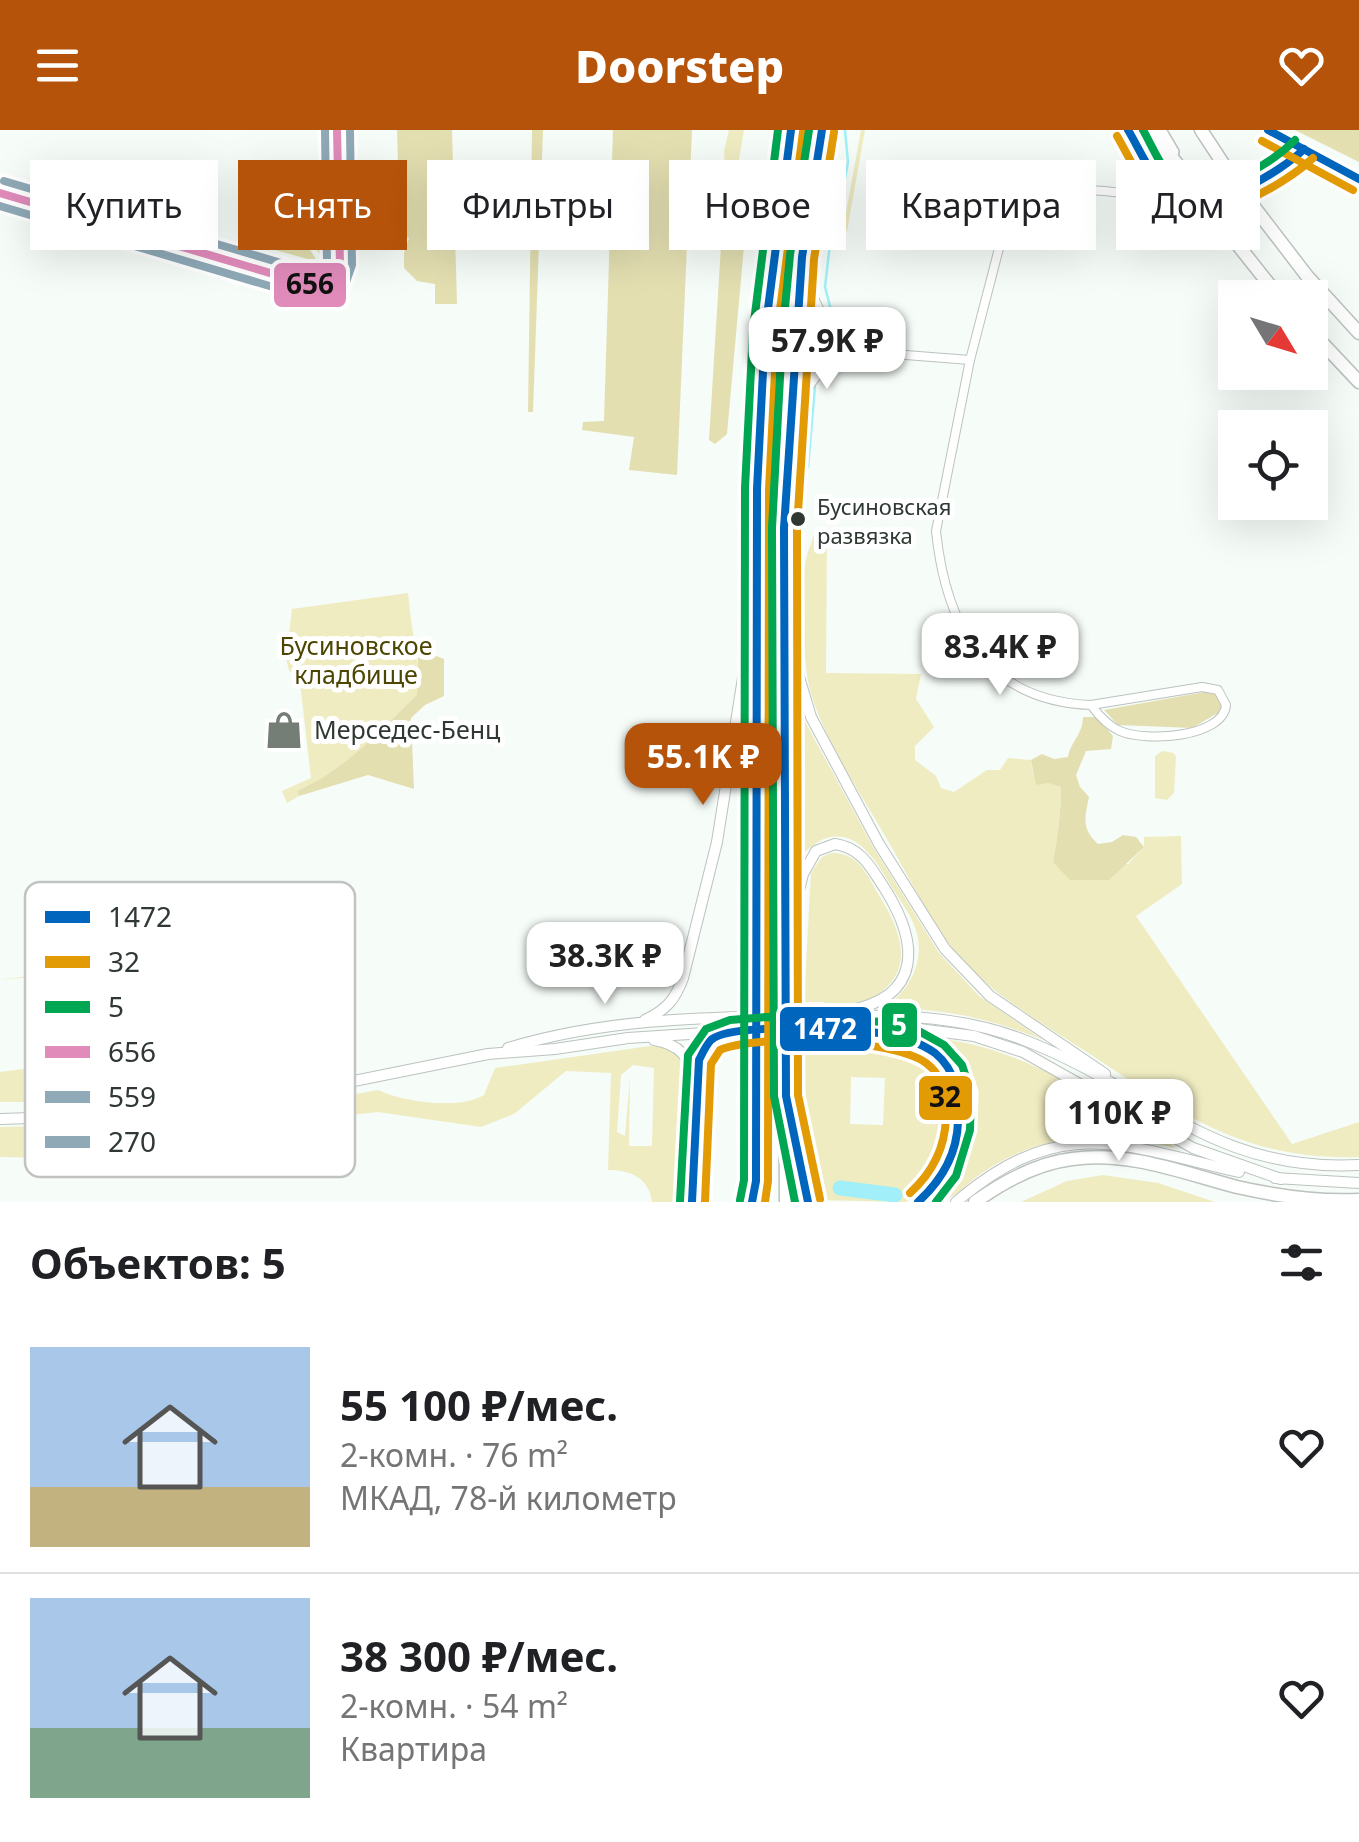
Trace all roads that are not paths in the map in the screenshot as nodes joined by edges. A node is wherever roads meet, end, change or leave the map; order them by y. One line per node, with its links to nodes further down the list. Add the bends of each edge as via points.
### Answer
1 (337, 130): 15 (main road, via 340,264 332,283 314,286)
2 (791, 130): 27 (highway, via 765,332)
3 (1128, 130): 10 (main road)
4 (1150, 130): 11 (highway)
5 (1160, 130): 12 (main road)
6 (1202, 130): 20 (highway, bridge, via 1248,199)
7 (1268, 130): 9 (main road)
8 (820, 134): 18 (highway)
9 (1304, 149): 13 (main road); 14 (main road)
10 (1147, 160)
11 (1174, 160)
12 (1178, 160)
13 (1260, 177)
14 (1359, 178)
15 (0, 193)
16 (1116, 193): 23 (street, via 1033,193 1011,202)
17 (1242, 250): 19 (highway, bridge)
18 (802, 257): 21 (street, via 818,311); 25 (highway)
19 (1266, 280)
20 (1355, 330)
21 (854, 338): 23 (street, via 880,352); 25 (street, via 808,386)
22 (1328, 349): 24 (highway)
23 (970, 360): 28 (street, via 936,531 951,600 976,653 1000,676 1056,701)
24 (1359, 382)
25 (788, 439): 26 (highway)
26 (784, 589): 29 (highway); 38 (main road, via 811,717 945,950 990,996)
27 (756, 596): 31 (main road, via 717,842 683,978 666,1009); 46 (highway, bridge)
28 (1091, 705): 28 (street, via 1118,731 1155,736 1210,727 1226,705 1218,690 1202,686)
29 (785, 946): 30 (main road, via 803,874 816,851 835,844 862,856 907,931 908,963 884,1000); 37 (highway, bridge)
30 (824, 1016): 31 (main road); 38 (main road, via 936,1017 1004,1032)
31 (639, 1023): 35 (main road, via 548,1036)
32 (868, 1029): 33 (main road); 42 (main road, via 946,1031 1023,1052 1194,1148); 49 (main road, via 925,1046 954,1083 959,1120 952,1155)
33 (735, 1031): 34 (main road); 45 (main road, via 710,1040 699,1060)
34 (628, 1038): 35 (main road); 45 (main road, via 668,1042 692,1068)
35 (488, 1054): 36 (main road)
36 (355, 1081)
37 (786, 1096): 47 (highway); 48 (main road)
38 (1138, 1099): 41 (main road, via 1235,1149 1290,1164)
39 (25, 1118): 40 (main road)
40 (0, 1119)
41 (1359, 1165)
42 (1281, 1178): 43 (main road); 50 (main road, via 1132,1145 1087,1143 1018,1160)
43 (1359, 1183)
44 (1359, 1200): 51 (highway, via 1290,1198 1106,1157 1048,1164)
45 (690, 1202)
46 (754, 1202)
47 (786, 1202)
48 (808, 1202)
49 (918, 1202)
50 (956, 1202)
51 (975, 1202)

